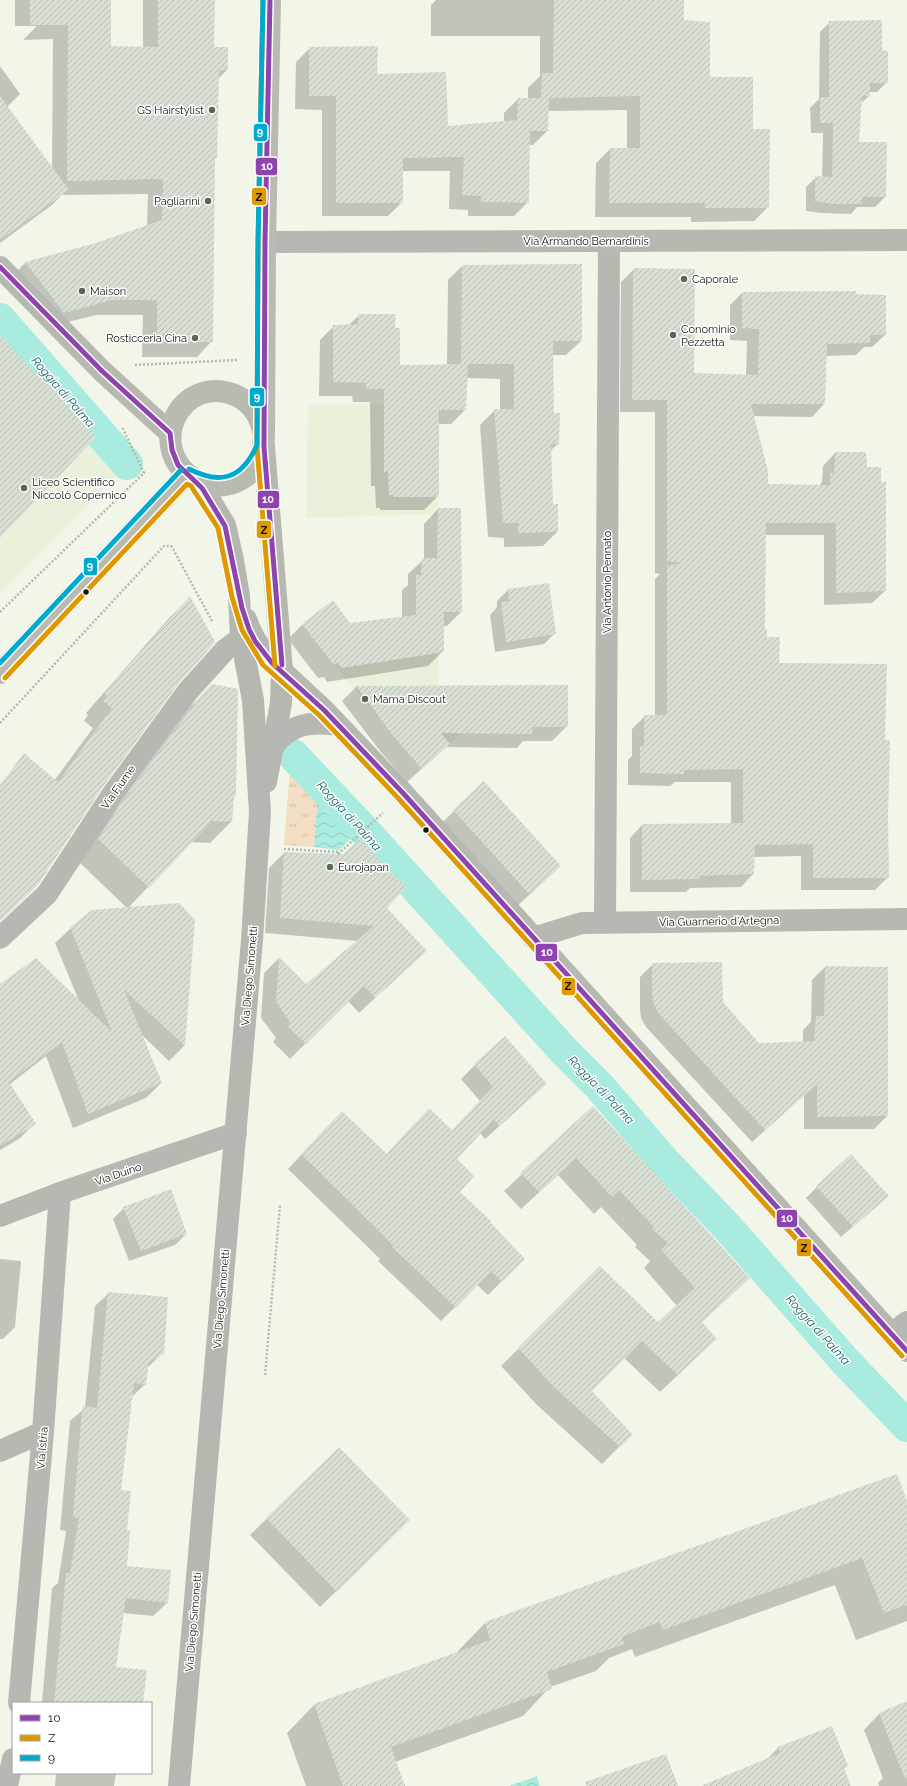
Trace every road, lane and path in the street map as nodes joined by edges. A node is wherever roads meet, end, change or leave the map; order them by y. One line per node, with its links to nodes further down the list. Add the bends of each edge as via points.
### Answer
1 (270, 0): 4 (main road)
2 (907, 240): 3 (street, Via Armando Bernardinis)
3 (608, 241): 4 (street, Via Armando Bernardinis); 24 (street, Via Antonio Pennato)
4 (265, 242): 10 (main road)
5 (0, 267): 9 (street, via 102,371)
6 (237, 353): 7 (path, via 237,361)
7 (131, 365)
8 (117, 421): 13 (path, via 144,472)
9 (170, 433): 10 (main road, via 183,406 200,394 219,391 243,399 254,408 261,420); 11 (main road, via 173,456)
10 (264, 441): 11 (main road, via 260,460 242,479 218,486 207,485); 15 (main road, Via Diego Simonetti)
11 (191, 478): 12 (main road, via 211,502 225,525); 16 (main road)
12 (239, 596): 14 (main road, Via Diego Simonetti); 15 (main road, via 249,628 258,644 269,660)
13 (0, 612)
14 (234, 644): 17 (path, via 171,546 164,546); 20 (main road, Via Diego Simonetti, via 253,700); 25 (street, Via Fiume, via 188,691 112,796 47,894)
15 (282, 671): 18 (street); 19 (main road, Via Diego Simonetti, via 281,703)
16 (0, 673)
17 (0, 724)
18 (338, 725): 19 (street, via 307,723 290,730); 26 (street)
19 (273, 747): 20 (main road, Via Diego Simonetti)
20 (260, 812): 27 (main road, Via Diego Simonetti)
21 (382, 813): 22 (path, via 339,853)
22 (280, 849)
23 (907, 919): 24 (street, Via Guarnerio d'Artegna)
24 (605, 923): 26 (street, Via Guarnerio d'Artegna, via 582,923)
25 (0, 938)
26 (534, 938): 31 (street)
27 (236, 1134): 28 (street, Via Duino); 39 (main road, Via Diego Simonetti)
28 (60, 1193): 30 (street, Via Duino); 34 (street, Via Istria)
29 (280, 1205): 33 (path)
30 (0, 1216)
31 (899, 1328): 32 (street)
32 (907, 1351)
33 (264, 1375)
34 (43, 1432): 35 (street); 36 (street, Via Istria)
35 (0, 1451)
36 (19, 1702)
37 (12, 1763): 38 (street)
38 (6, 1786)
39 (179, 1786)

